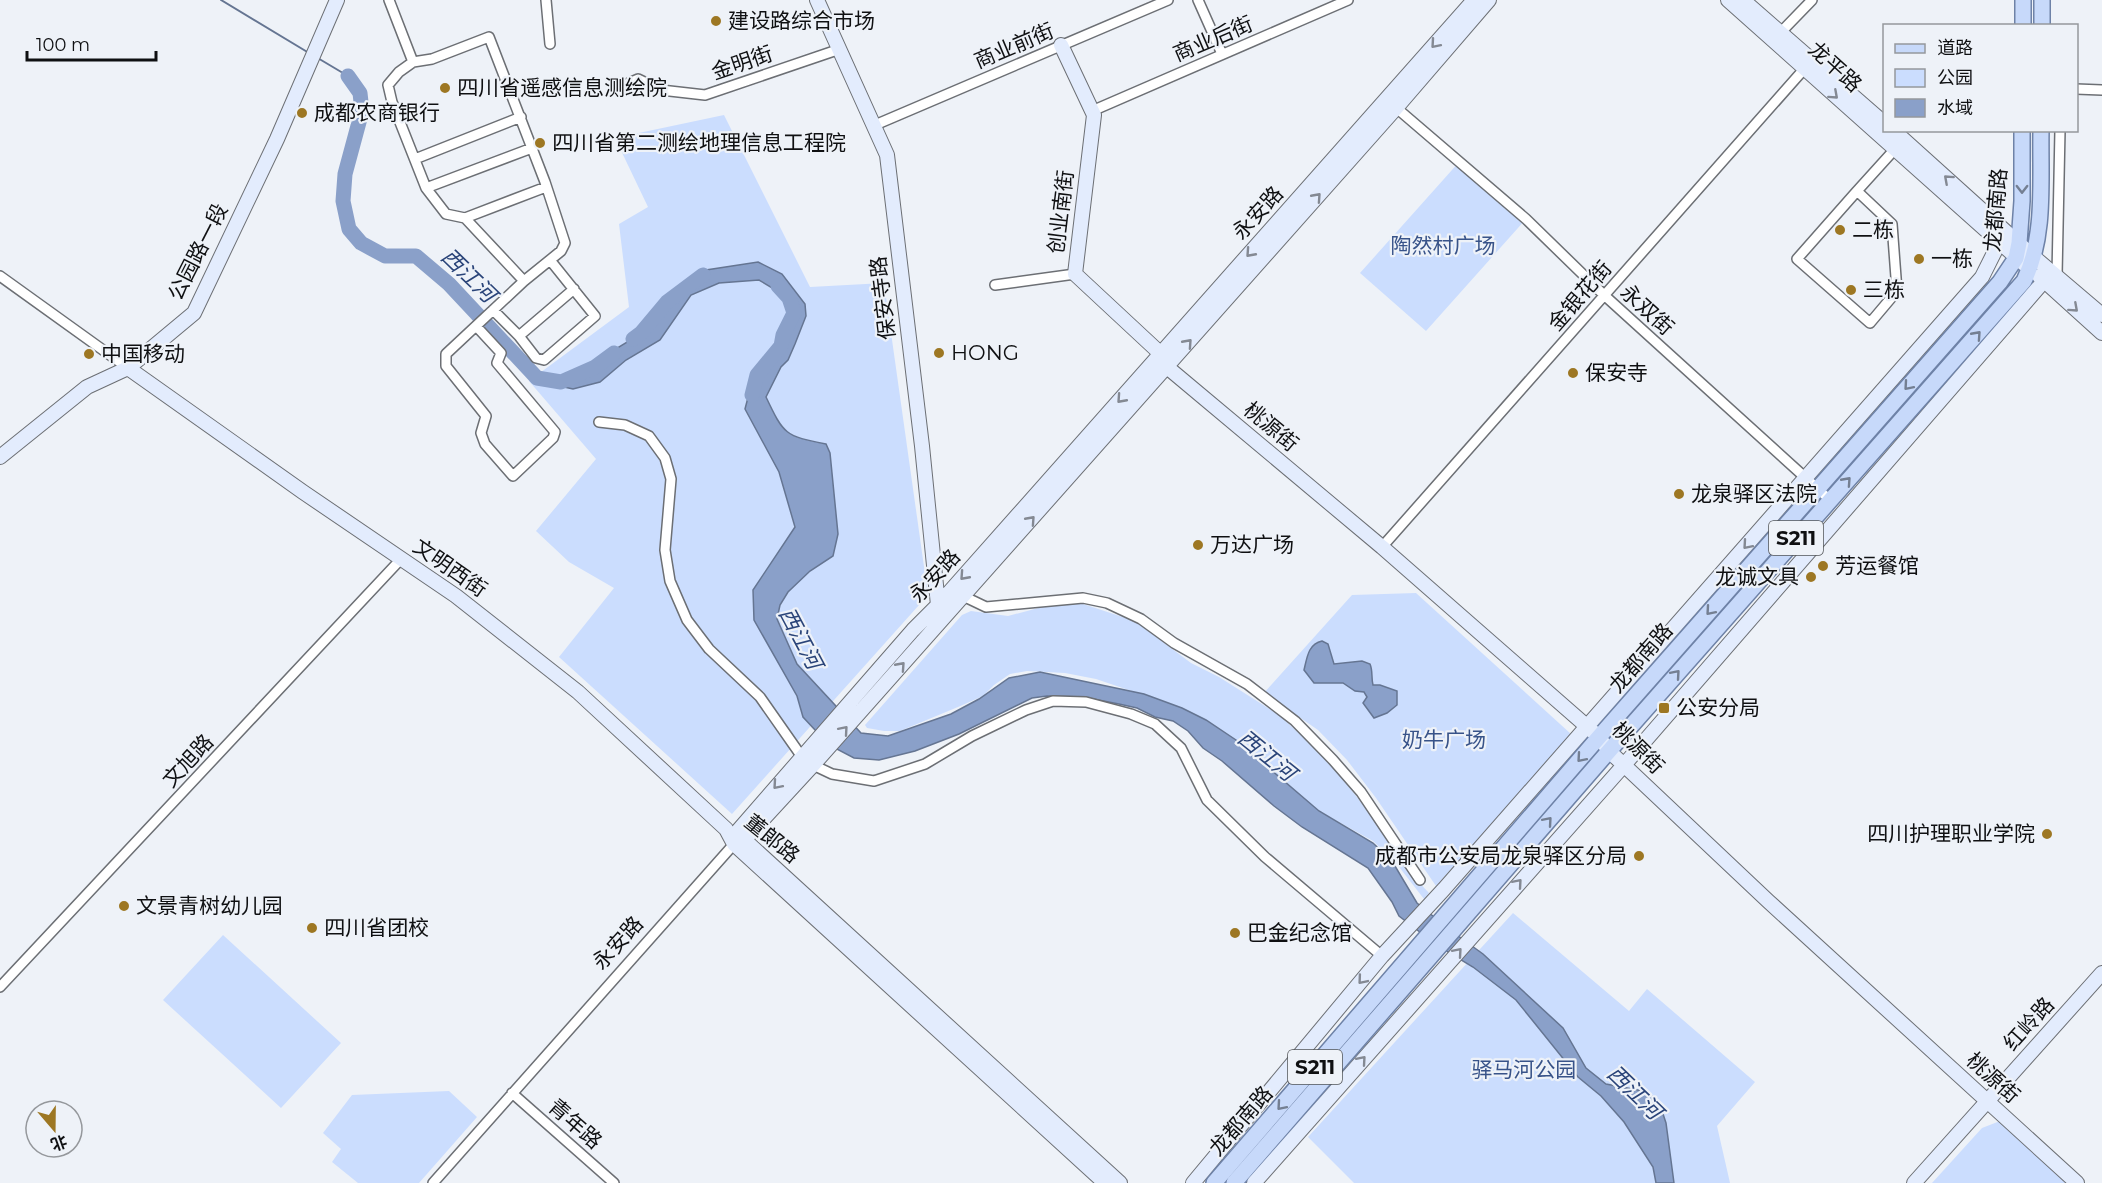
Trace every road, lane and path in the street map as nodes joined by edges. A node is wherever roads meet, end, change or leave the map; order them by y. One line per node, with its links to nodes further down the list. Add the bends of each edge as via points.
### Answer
1 (390, 0): 22 (street)
2 (546, 0): 18 (street)
3 (817, 0): 20 (street, 保安寺路)
4 (1168, 0): 19 (street, 商业前街)
5 (1198, 0): 21 (street)
6 (1348, 0): 21 (street, 商业后街)
7 (1489, 0): 27 (street)
8 (1728, 0): 23 (street, 龙平路)
9 (1743, 0): 17 (street, 龙平路)
10 (1812, 0): 17 (street)
11 (2023, 0): 15 (main road)
12 (2042, 0): 16 (main road)
13 (1471, 1): 27 (street, 永安路, one-way to 27)
14 (335, 5): 62 (street, 公园路一段, via 194,313)
15 (2023, 24)
16 (2042, 24)
17 (1780, 33): 30 (street, 龙平路)
18 (550, 44)
19 (1061, 45): 28 (street, 创业南街); 31 (street, 商业前街)
20 (840, 50): 24 (street, 金明街, via 705,95 661,90 638,79); 31 (street, 保安寺路)
21 (1222, 54): 28 (street, 商业后街)
22 (413, 62): 29 (street, via 432,59 489,37); 38 (street, via 388,86)
23 (1805, 68): 37 (street, 龙平路, one-way to 37); 54 (street, 金银花街)
24 (622, 86)
25 (2078, 89): 26 (street)
26 (2102, 90)
27 (1391, 104): 54 (street, 永双街, via 1526,219); 60 (street, 永安路, one-way to 60); 61 (street, one-way to 27)
28 (1092, 111): 48 (street, 创业南街)
29 (521, 117): 36 (street); 38 (street)
30 (1883, 122)
31 (875, 125): 70 (street, 保安寺路, via 887,155)
32 (1895, 132): 44 (street, 龙平路, one-way to 32)
33 (2022, 132): 44 (main road, 龙都南路 / S211, one-way to 44)
34 (2041, 132): 47 (main road, 龙都南路 / S211, via 2039,217)
35 (2060, 132): 50 (street)
36 (532, 148): 39 (street); 40 (street)
37 (1894, 149): 41 (street); 43 (street, 龙平路)
38 (415, 159): 40 (street)
39 (546, 187): 42 (street); 46 (street, via 565,243)
40 (426, 188): 42 (street, via 446,214)
41 (1857, 191): 41 (street, via 1797,259 1870,323 1897,291 1892,224)
42 (465, 218): 51 (street)
43 (1999, 243): 45 (street, 龙平路); 65 (street, via 1982,277)
44 (2019, 243): 45 (main road, 龙都南路 / S211); 47 (street, 龙平路)
45 (2016, 258): 47 (street, 龙平路); 65 (main road, 龙都南路 / S211, one-way to 65, via 2000,282)
46 (550, 260): 51 (street); 53 (street)
47 (2032, 263): 50 (street, 龙平路); 66 (main road, 龙都南路 / S211, one-way to 47, via 2011,297)
48 (1075, 274): 52 (street); 60 (street, 创业南街)
49 (0, 276): 62 (street)
50 (2050, 278): 56 (street, 龙平路); 58 (street, 龙平路, one-way to 58); 76 (street)
51 (524, 281): 55 (street)
52 (995, 285)
53 (574, 289): 59 (street); 59 (street, via 595,316 544,360 536,358)
54 (1604, 295): 65 (street, 永双街); 67 (street, 金银花街)
55 (490, 313): 57 (street); 59 (street)
56 (2102, 315)
57 (477, 325): 57 (street, via 446,354 446,366 486,416 481,433 485,444 513,476 555,432 496,363 501,353)
58 (2102, 333)
59 (519, 336)
60 (1161, 354): 61 (street, 桃源街); 70 (street, 永安路, one-way to 70)
61 (1167, 367): 67 (street, 桃源街); 69 (street, one-way to 61)
62 (128, 368): 64 (street, 公园路一段, via 87,387); 68 (street, 文明西街)
63 (599, 422): 75 (street, via 626,425 649,436 665,458 671,479 665,550 670,582 687,620 709,649 760,697)
64 (0, 458)
65 (1813, 483): 66 (street, 永双街); 72 (street, one-way to 72); 73 (main road, 龙都南路 / S211, one-way to 73)
66 (1830, 500): 74 (main road, 龙都南路 / S211, one-way to 66)
67 (1382, 547): 72 (street, 桃源街)
68 (401, 559): 77 (street, 文明西街, via 456,596 578,692); 83 (street, 文旭路)
69 (963, 596): 71 (street, one-way to 69); 78 (street, via 986,607 1083,598 1107,603 1141,619 1174,643 1247,684 1295,721 1333,760 1360,792)
70 (938, 605): 71 (street, 永安路, via 913,630)
71 (857, 705): 75 (street, 永安路)
72 (1587, 726): 73 (street, 桃源街); 80 (street)
73 (1599, 737): 74 (street, 桃源街); 79 (main road, 龙都南路 / S211, one-way to 79)
74 (1609, 751): 76 (street, 桃源街); 79 (main road, 龙都南路 / S211, one-way to 74)
75 (808, 761): 77 (street, 永安路); 80 (street, via 832,774 874,781 925,764 983,731 1053,701 1086,702 1131,714 1155,724 1181,748 1207,800 1264,857)
76 (1624, 765): 85 (street, 桃源街); 93 (street, one-way to 76)
77 (735, 836): 84 (street, 永安路); 88 (street, 董郞路); 89 (street, 董郞路)
78 (1420, 880)
79 (1463, 907): 81 (main road, 龙都南路 / S211)
80 (1382, 956): 90 (street, one-way to 90)
81 (1421, 956): 91 (main road, 龙都南路 / S211, one-way to 91); 92 (main road, 龙都南路 / S211)
82 (2102, 973): 85 (street, 红岭路)
83 (0, 987)
84 (512, 1093): 86 (street, 永安路); 87 (street, 青年路)
85 (1988, 1102): 94 (street, 红岭路); 95 (street, 桃源街)
86 (433, 1183)
87 (615, 1183)
88 (1105, 1183)
89 (1120, 1183)
90 (1193, 1183)
91 (1214, 1183)
92 (1234, 1183)
93 (1254, 1183)
94 (1914, 1183)
95 (2077, 1183)

